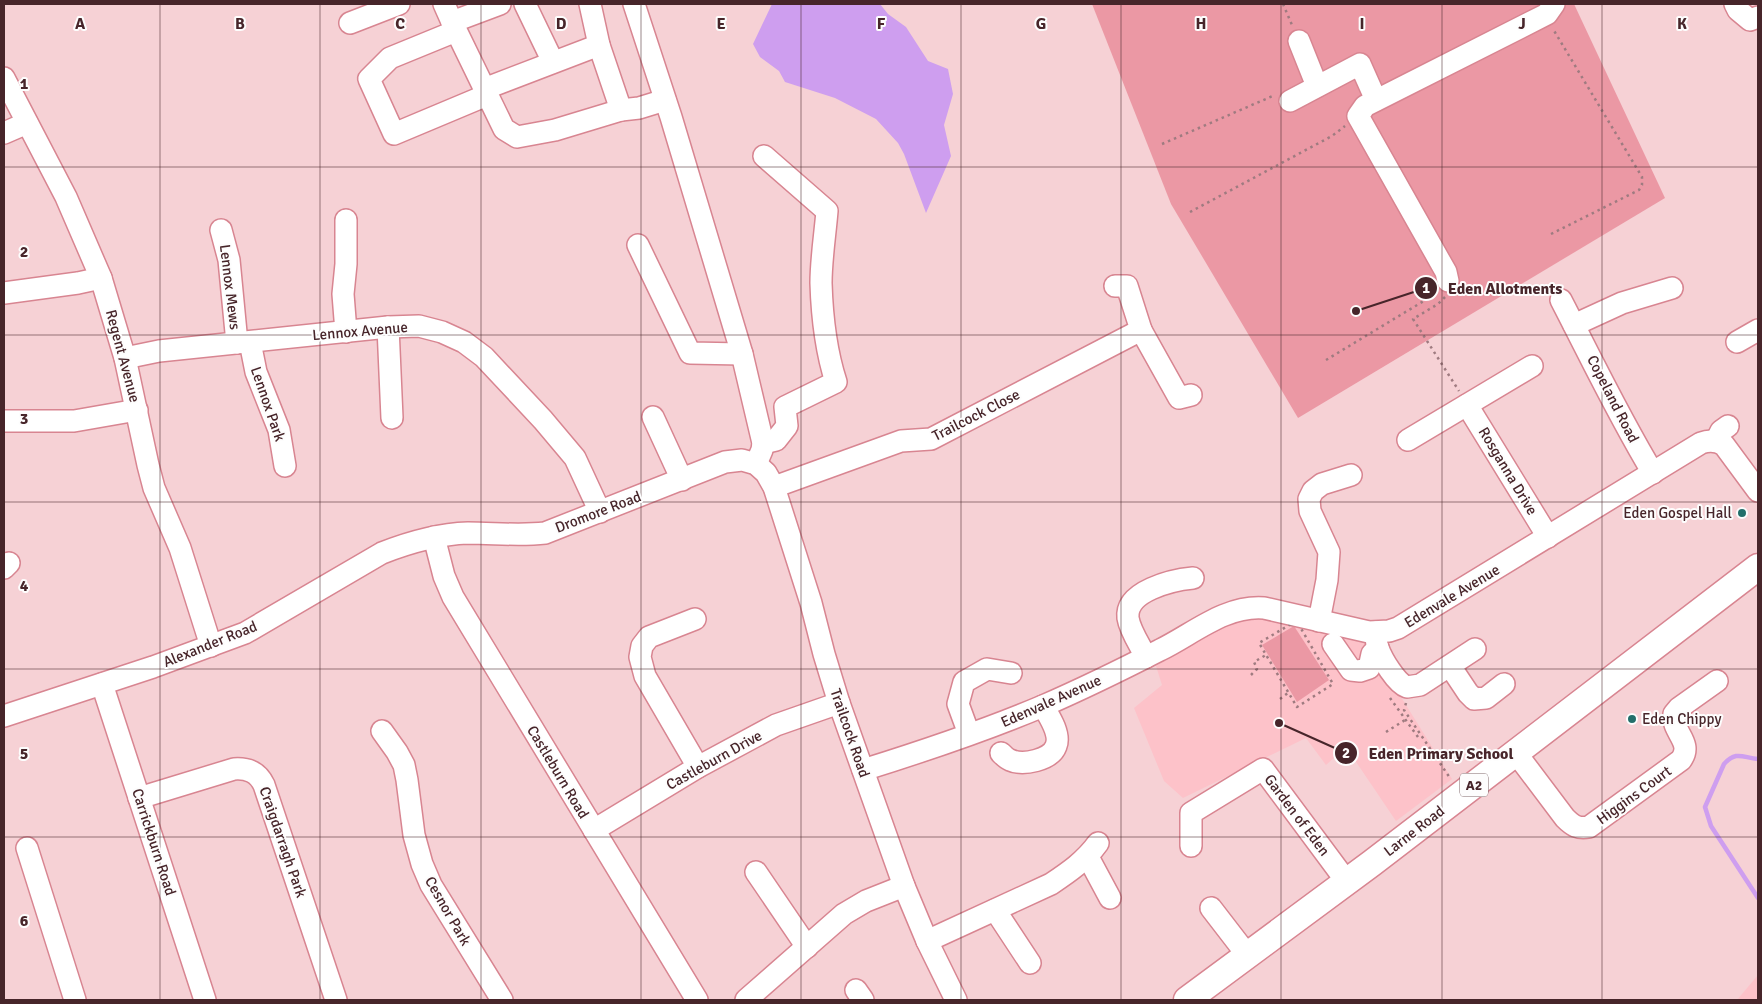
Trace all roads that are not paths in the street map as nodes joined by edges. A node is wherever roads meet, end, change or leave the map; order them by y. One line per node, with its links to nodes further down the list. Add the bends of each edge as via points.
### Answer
1 (399, 4): 10 (street)
2 (500, 4): 9 (street)
3 (525, 4): 13 (street)
4 (590, 4): 12 (street)
5 (634, 4): 17 (street)
6 (1736, 4): 8 (street, via 1750,20)
7 (1551, 9): 18 (street)
8 (1758, 17)
9 (451, 19): 16 (street); 16 (street, via 390,58 369,80 394,134)
10 (350, 23)
11 (1299, 41): 15 (street)
12 (599, 45): 13 (street); 20 (street)
13 (553, 62): 16 (street)
14 (4, 78): 21 (street, Regent Avenue)
15 (1317, 86): 18 (street, via 1360,64); 19 (street)
16 (486, 92): 20 (street, via 504,129 517,137 555,130)
17 (665, 100): 20 (street); 40 (street)
18 (1376, 100): 28 (street, via 1365,106 1358,116 1446,272)
19 (1290, 101)
20 (621, 110)
21 (27, 123): 22 (street); 27 (street, Regent Avenue, via 66,197)
22 (4, 133)
23 (764, 156): 50 (street, via 827,211 821,282 826,337 836,382 785,406 786,426 776,440)
24 (346, 220): 37 (street, via 343,294)
25 (221, 230): 39 (street, Lennox Mews, via 229,260 231,301)
26 (638, 245): 40 (street, via 690,353)
27 (101, 278): 31 (street); 41 (street, Regent Avenue)
28 (1448, 281)
29 (1127, 284): 35 (street)
30 (1672, 288): 33 (street, via 1622,303)
31 (4, 293)
32 (1560, 300): 33 (street, Copeland Road)
33 (1574, 324): 53 (street, Copeland Road, via 1622,421)
34 (388, 327): 37 (street, Lennox Avenue); 47 (street); 58 (street, Lennox Avenue, via 419,326 436,330 456,338 491,363 570,451)
35 (1141, 330): 43 (street); 56 (street, Trailcock Close, via 931,439 901,441)
36 (1758, 330): 38 (street)
37 (346, 332): 39 (street, Lennox Avenue)
38 (1737, 342)
39 (244, 343): 41 (street, Lennox Avenue, via 159,351); 52 (street, Lennox Park, via 279,430)
40 (742, 354): 50 (street)
41 (125, 358): 45 (street, Regent Avenue)
42 (1532, 366): 44 (street)
43 (1179, 401)
44 (1467, 404): 49 (street); 60 (street, Rosganna Drive)
45 (137, 410): 48 (street, via 74,420); 67 (street, Regent Avenue, via 154,488 180,548)
46 (653, 417): 55 (street)
47 (392, 418)
48 (4, 421)
49 (1408, 440)
50 (763, 443): 51 (street)
51 (756, 464): 55 (street, Dromore Road, via 733,460); 56 (street, Trailcock Road)
52 (285, 466)
53 (1653, 473): 57 (street, Edenvale Avenue, via 1722,433 1724,445); 60 (street, Edenvale Avenue)
54 (1351, 475): 64 (street, via 1322,484 1309,499 1310,511 1329,552)
55 (682, 480): 58 (street, Dromore Road)
56 (774, 487): 75 (street, Trailcock Road)
57 (1758, 491)
58 (600, 512): 59 (street, Dromore Road, via 545,532)
59 (434, 537): 67 (street, Alexander Road, via 382,553 245,633); 85 (street, Castleburn Road, via 453,597)
60 (1548, 537): 65 (street, Edenvale Avenue)
61 (1758, 567): 80 (main road, Larne Road / A2)
62 (1192, 578): 69 (street, via 1144,593 1129,607 1128,620)
63 (696, 619): 82 (street, via 652,635 643,643 640,657 644,676)
64 (1319, 621): 65 (street, Edenvale Avenue, via 1352,629); 69 (street, Edenvale Avenue, via 1264,608 1241,609)
65 (1377, 640): 66 (street, via 1368,668 1360,671 1351,670); 70 (street, via 1398,681 1407,687 1420,685)
66 (1332, 644)
67 (211, 646): 73 (street, Alexander Road)
68 (1475, 649): 70 (street)
69 (1146, 657): 76 (street, Edenvale Avenue)
70 (1450, 666): 74 (street, via 1474,699 1486,698)
71 (1010, 673): 79 (street, via 987,669 964,682 958,704)
72 (1717, 681): 80 (street, Higgins Court, via 1674,714 1674,724 1685,745 1681,760 1589,827 1579,828 1565,818)
73 (102, 684): 77 (street, Alexander Road); 84 (street, Carrickburn Road)
74 (1504, 684)
75 (839, 703): 82 (street, Castleburn Drive, via 776,725); 83 (street, Trailcock Road)
76 (1043, 706): 79 (street, Edenvale Avenue); 81 (street, via 1056,733 1057,745 1051,754 1025,762 1011,761)
77 (4, 716)
78 (382, 731): 101 (street, Cesnor Park, via 404,764 414,835 431,885)
79 (969, 734): 83 (street, Edenvale Avenue)
80 (1516, 752): 89 (main road, Larne Road / A2)
81 (1001, 753)
82 (698, 767): 85 (street, Castleburn Drive)
83 (864, 770): 90 (street, Trailcock Road)
84 (139, 798): 99 (street, Carrickburn Road); 100 (street, Craigdarragh Park, via 234,769 250,770 259,776)
85 (594, 830): 102 (street, Castleburn Road)
86 (1191, 846): 89 (street, Garden of Eden, via 1191,812 1263,769)
87 (27, 848): 98 (street)
88 (756, 872): 95 (street)
89 (1347, 882): 96 (main road, Larne Road / A2)
90 (904, 886): 94 (street, Trailcock Road); 95 (street, via 852,910)
91 (1110, 898): 93 (street, via 1093,850 1051,884)
92 (1211, 908): 96 (street)
93 (995, 910): 94 (street); 97 (street)
94 (927, 942): 104 (street, Trailcock Road)
95 (807, 947): 103 (street)
96 (1248, 956): 105 (main road, Larne Road / A2)
97 (1030, 963)
98 (74, 1000)
99 (205, 1000)
100 (336, 1000)
101 (502, 1000)
102 (697, 1000)
103 (746, 1000)
104 (956, 1000)
105 (1187, 1000)

